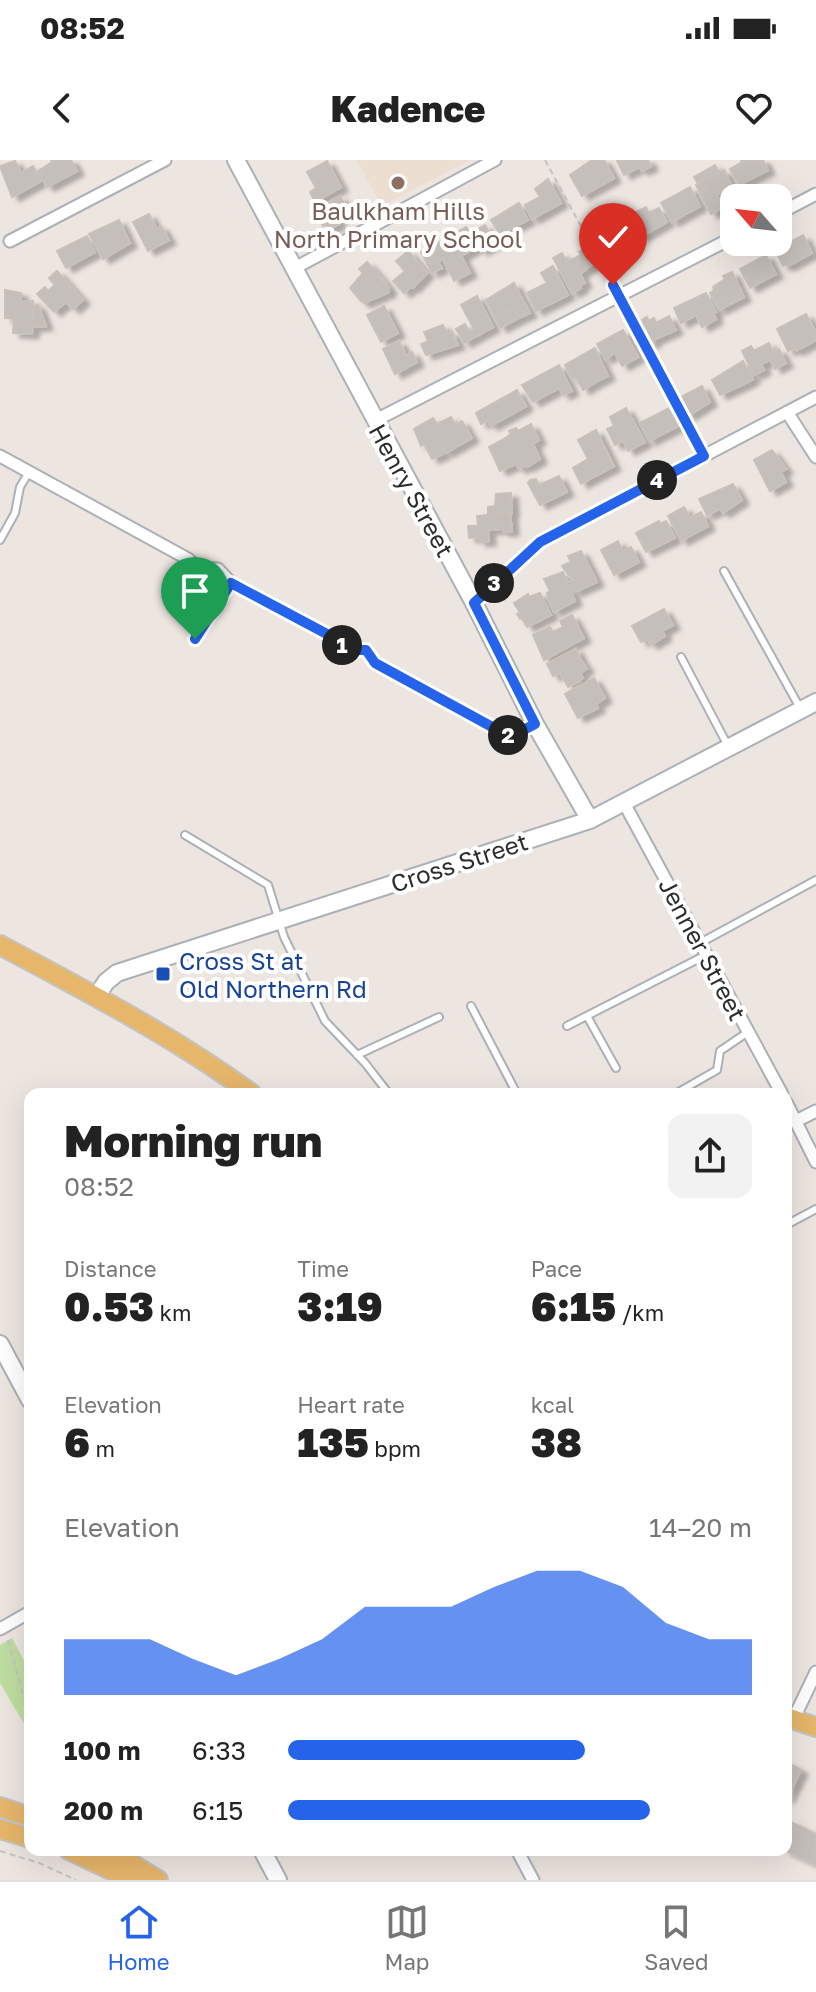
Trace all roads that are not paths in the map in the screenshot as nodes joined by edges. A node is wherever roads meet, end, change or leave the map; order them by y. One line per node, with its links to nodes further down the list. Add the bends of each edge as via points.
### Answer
1 (165, 160): 6 (street)
2 (236, 160): 8 (street, Henry Street)
3 (495, 160): 8 (street)
4 (816, 194): 5 (street)
5 (792, 207)
6 (10, 241)
7 (720, 244): 11 (street)
8 (293, 269): 11 (street, Henry Street)
9 (816, 397): 10 (street)
10 (787, 412): 13 (street); 18 (street, via 540,542)
11 (374, 421): 18 (street, Henry Street)
12 (0, 456): 14 (street)
13 (816, 457)
14 (29, 472): 15 (lane); 17 (street, via 198,568 218,569)
15 (0, 540)
16 (724, 571): 21 (lane)
17 (231, 583): 19 (lane); 22 (street, via 340,641 344,650 366,650 375,663 505,734 512,736)
18 (474, 603): 22 (street, Henry Street)
19 (195, 639)
20 (681, 657): 23 (lane)
21 (808, 706): 23 (street, Cross Street)
22 (535, 724): 25 (street, Henry Street)
23 (729, 748): 24 (street, Cross Street)
24 (624, 803): 25 (street, Cross Street); 29 (street, Jenner Street)
25 (590, 820): 28 (street, Cross Street)
26 (185, 835): 28 (lane, via 268,885)
27 (816, 880): 29 (lane)
28 (281, 919): 32 (street, Cross Street, via 117,973); 38 (lane, via 284,937 325,1021)
29 (699, 943): 31 (street, Jenner Street)
30 (0, 945): 32 (main road)
31 (706, 955): 34 (lane); 37 (street, Jenner Street)
32 (96, 997): 40 (main road)
33 (471, 1006): 42 (lane)
34 (587, 1016): 36 (lane); 39 (lane)
35 (439, 1017): 38 (lane)
36 (567, 1026)
37 (748, 1032): 43 (lane, via 720,1051 717,1070); 44 (street, Jenner Street)
38 (357, 1055): 41 (lane)
39 (616, 1068)
40 (244, 1088)
41 (384, 1088)
42 (514, 1088)
43 (686, 1088)
44 (779, 1088)
45 (816, 1111): 47 (street)
46 (792, 1114): 47 (street)
47 (796, 1121): 48 (street)
48 (816, 1162)
49 (816, 1209): 50 (lane)
50 (792, 1222)
51 (0, 1344): 52 (street)
52 (24, 1383)
53 (24, 1615): 54 (street)
54 (2, 1628)
55 (816, 1672): 56 (street)
56 (792, 1714)
57 (792, 1720): 58 (main road)
58 (816, 1727)
59 (0, 1807): 60 (main road)
60 (24, 1815)
61 (0, 1829): 62 (main road)
62 (24, 1836)
63 (82, 1856): 67 (main road)
64 (119, 1856): 68 (main road)
65 (265, 1856): 69 (street)
66 (520, 1856): 70 (street)
67 (132, 1880)
68 (158, 1880)
69 (278, 1880)
70 (533, 1880)

